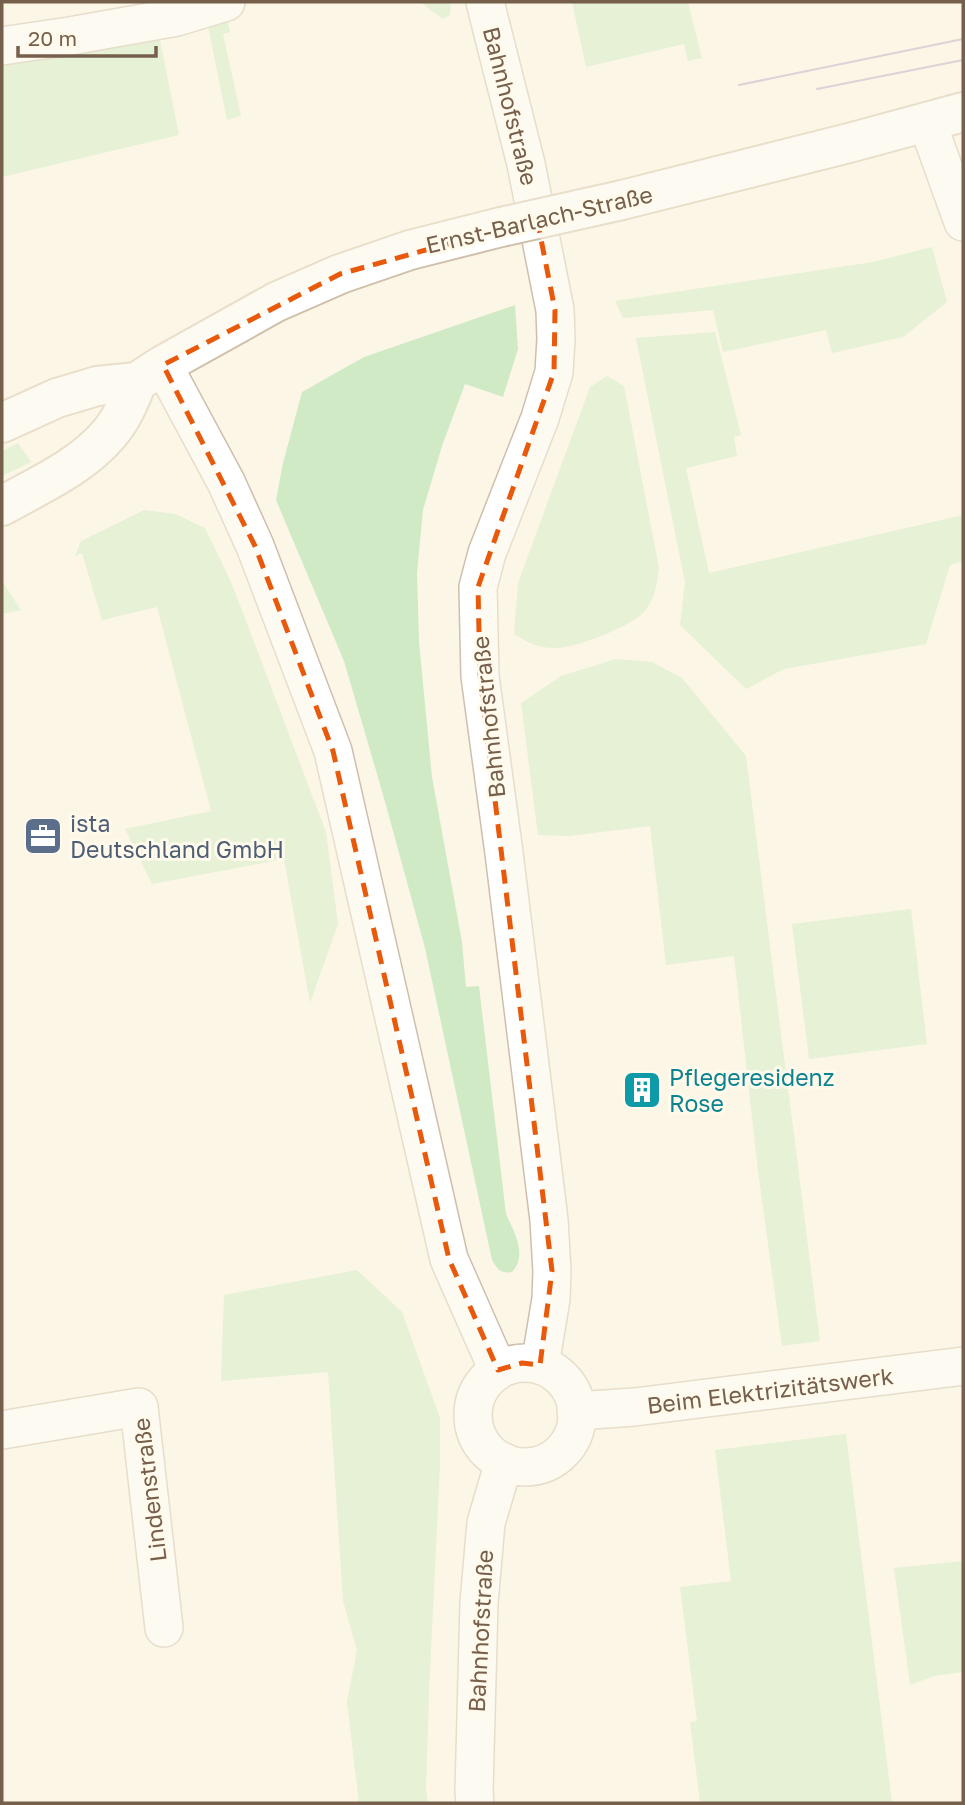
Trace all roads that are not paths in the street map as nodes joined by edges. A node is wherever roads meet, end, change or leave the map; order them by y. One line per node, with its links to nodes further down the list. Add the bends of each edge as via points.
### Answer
1 (226, 2): 3 (street, via 177,17)
2 (485, 2): 10 (street, Bahnhofstraße, via 526,164 555,310 554,372 478,587 480,676 549,1220 551,1299)
3 (2, 46)
4 (963, 112): 5 (main road, Ernst-Barlach-Straße)
5 (927, 122): 6 (street); 7 (main road, Ernst-Barlach-Straße, bridge, via 410,250 276,302)
6 (963, 222)
7 (150, 373): 8 (main road, Ernst-Barlach-Straße, via 57,398); 9 (main road, via 110,433 78,463); 12 (street, via 226,482 256,546 333,751 449,1259)
8 (2, 423)
9 (2, 506)
10 (540, 1365): 12 (street, via 522,1363); 13 (street, via 569,1387)
11 (963, 1366): 13 (street, Beim Elektrizitätswerk)
12 (499, 1370): 15 (street, via 478,1391 474,1427 481,1443)
13 (576, 1411): 15 (street, via 572,1438 561,1453 527,1467)
14 (2, 1430): 16 (street, Lindenstraße, via 139,1407)
15 (504, 1462): 17 (street, Bahnhofstraße, via 486,1523 480,1589)
16 (164, 1628)
17 (475, 1803)

